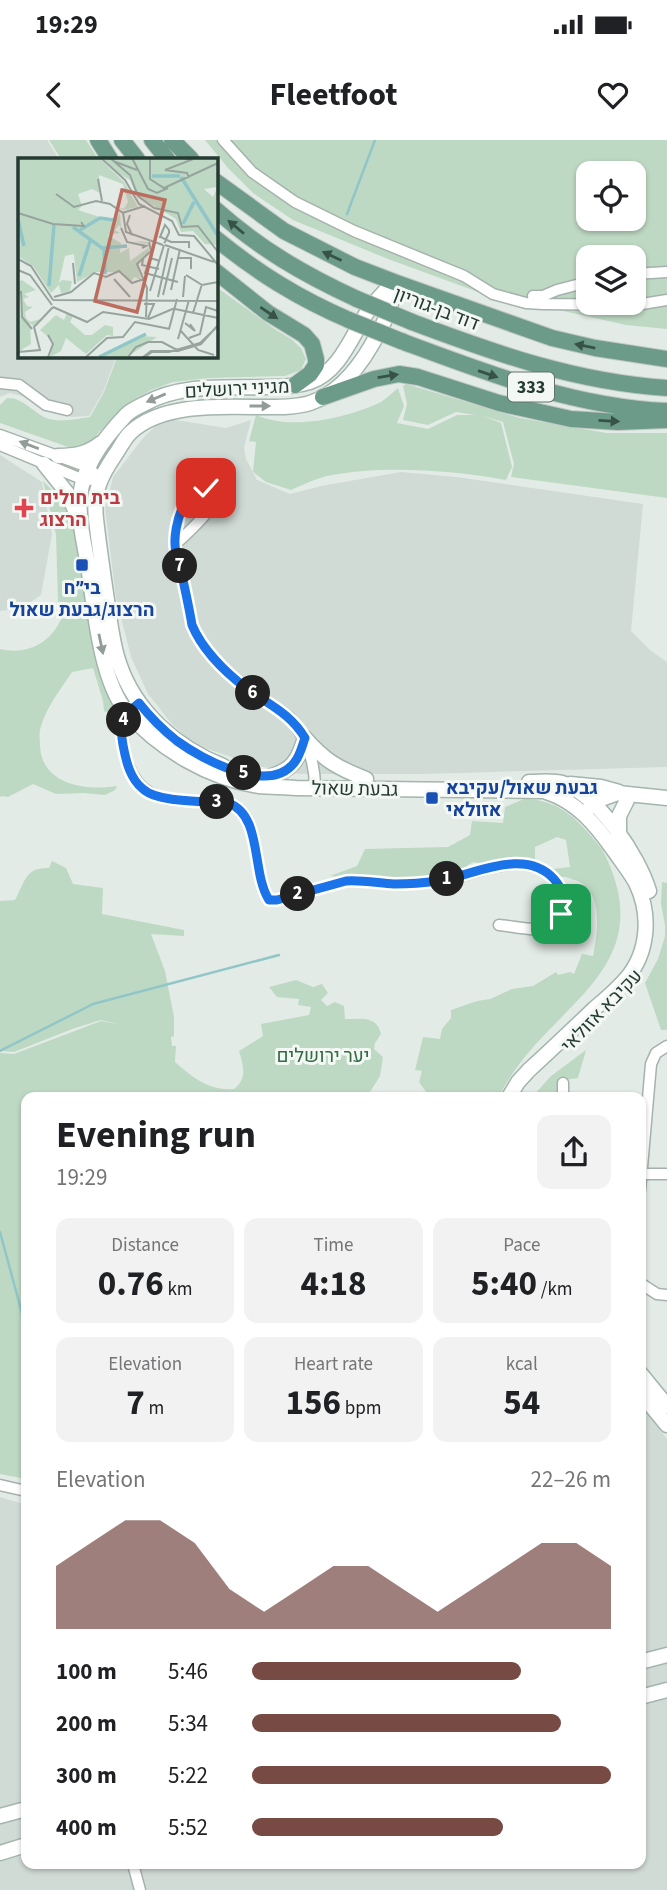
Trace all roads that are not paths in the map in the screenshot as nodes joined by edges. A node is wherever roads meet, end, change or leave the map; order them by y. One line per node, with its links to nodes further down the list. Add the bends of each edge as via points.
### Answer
1 (98, 140): 6 (main road)
2 (122, 140): 7 (main road)
3 (152, 140): 8 (main road)
4 (172, 140): 9 (main road)
5 (223, 140): 19 (street, via 251,172 295,202 464,276 493,294 543,304 636,305)
6 (109, 158)
7 (136, 158)
8 (166, 158)
9 (190, 158)
10 (217, 182): 16 (main road, one-way to 10, via 284,231)
11 (217, 211): 23 (main road, דוד בן-גוריון / 333, one-way to 11, bridge, via 549,369 412,322 292,266)
12 (217, 239): 26 (main road, 333, one-way to 26, bridge, via 303,299 401,341 519,384)
13 (667, 272): 15 (street)
14 (217, 273): 22 (main road, one-way to 22, via 312,344 316,365)
15 (646, 273)
16 (394, 282): 20 (main road, one-way to 16, via 552,338); 22 (street, מגיני ירושלים, via 379,296 329,370 309,383); 24 (street, מגיני ירושלים, via 389,314 368,351 354,372)
17 (576, 285): 18 (street)
18 (533, 296)
19 (667, 300)
20 (667, 359)
21 (0, 383): 25 (street, via 19,385 46,405)
22 (295, 385): 28 (street, מגיני ירושלים, one-way to 28, via 173,391 129,412)
23 (667, 388)
24 (323, 397): 27 (main road, one-way to 27, via 399,374 572,419); 34 (street, מגיני ירושלים, one-way to 24, via 130,434 162,415 224,406 297,405)
25 (68, 410)
26 (667, 411)
27 (667, 420)
28 (109, 434): 31 (street, via 84,453); 33 (street, מגיני ירושלים)
29 (0, 435): 31 (street, one-way to 29)
30 (0, 445): 32 (street)
31 (58, 456): 33 (street)
32 (44, 464): 33 (street); 35 (street, via 68,494)
33 (86, 474): 34 (street); 35 (street, גבעת שאול, via 80,496)
34 (100, 479): 37 (street, גבעת שאול, via 94,505 112,635)
35 (82, 529): 37 (street, גבעת שאול, one-way to 37, via 107,668 113,688)
36 (175, 544): 36 (street, via 214,504 206,488 192,491 186,500); 38 (street, via 197,635 229,674 289,717)
37 (133, 708): 39 (street, גבעת שאול, via 210,761); 41 (street, גבעת שאול, via 154,738 206,769 259,786); 46 (street, via 121,726 135,780 144,791 166,799 237,806 249,822 269,900 346,881 436,881 512,864 542,869 560,886 563,896 557,922 542,929)
38 (305, 738): 39 (street, via 295,762); 40 (street, via 325,759); 41 (street)
39 (269, 777): 41 (street, גבעת שאול)
40 (366, 779): 41 (street, גבעת שאול); 42 (street, גבעת שאול)
41 (315, 783): 44 (street, גבעת שאול, via 544,791)
42 (562, 783): 43 (street, גבעת שאול); 44 (street, via 577,790)
43 (647, 796): 44 (street); 45 (street, via 619,816)
44 (593, 808): 45 (street, עקיבא אזולאי); 49 (street, עקיבא אזולאי, via 640,893 646,921 644,944 627,977 528,1070)
45 (620, 835): 50 (street, עקיבא אזולאי, via 652,899 656,921 648,960 631,985)
46 (499, 925)
47 (667, 1046): 52 (street, via 651,1064)
48 (563, 1083): 51 (street)
49 (512, 1092)
50 (523, 1092)
51 (563, 1092)
52 (646, 1119)
53 (646, 1174): 54 (street)
54 (667, 1174)
55 (646, 1287): 56 (street)
56 (667, 1295)
57 (646, 1391): 59 (street)
58 (646, 1411): 59 (street)
59 (665, 1417)
60 (0, 1485): 61 (street)
61 (21, 1491)
62 (667, 1655): 63 (street)
63 (646, 1660)
64 (667, 1690): 65 (street)
65 (646, 1695)
66 (21, 1810): 67 (street)
67 (0, 1816)
68 (21, 1847): 69 (street)
69 (0, 1853)
70 (134, 1869): 71 (street)
71 (140, 1890)

